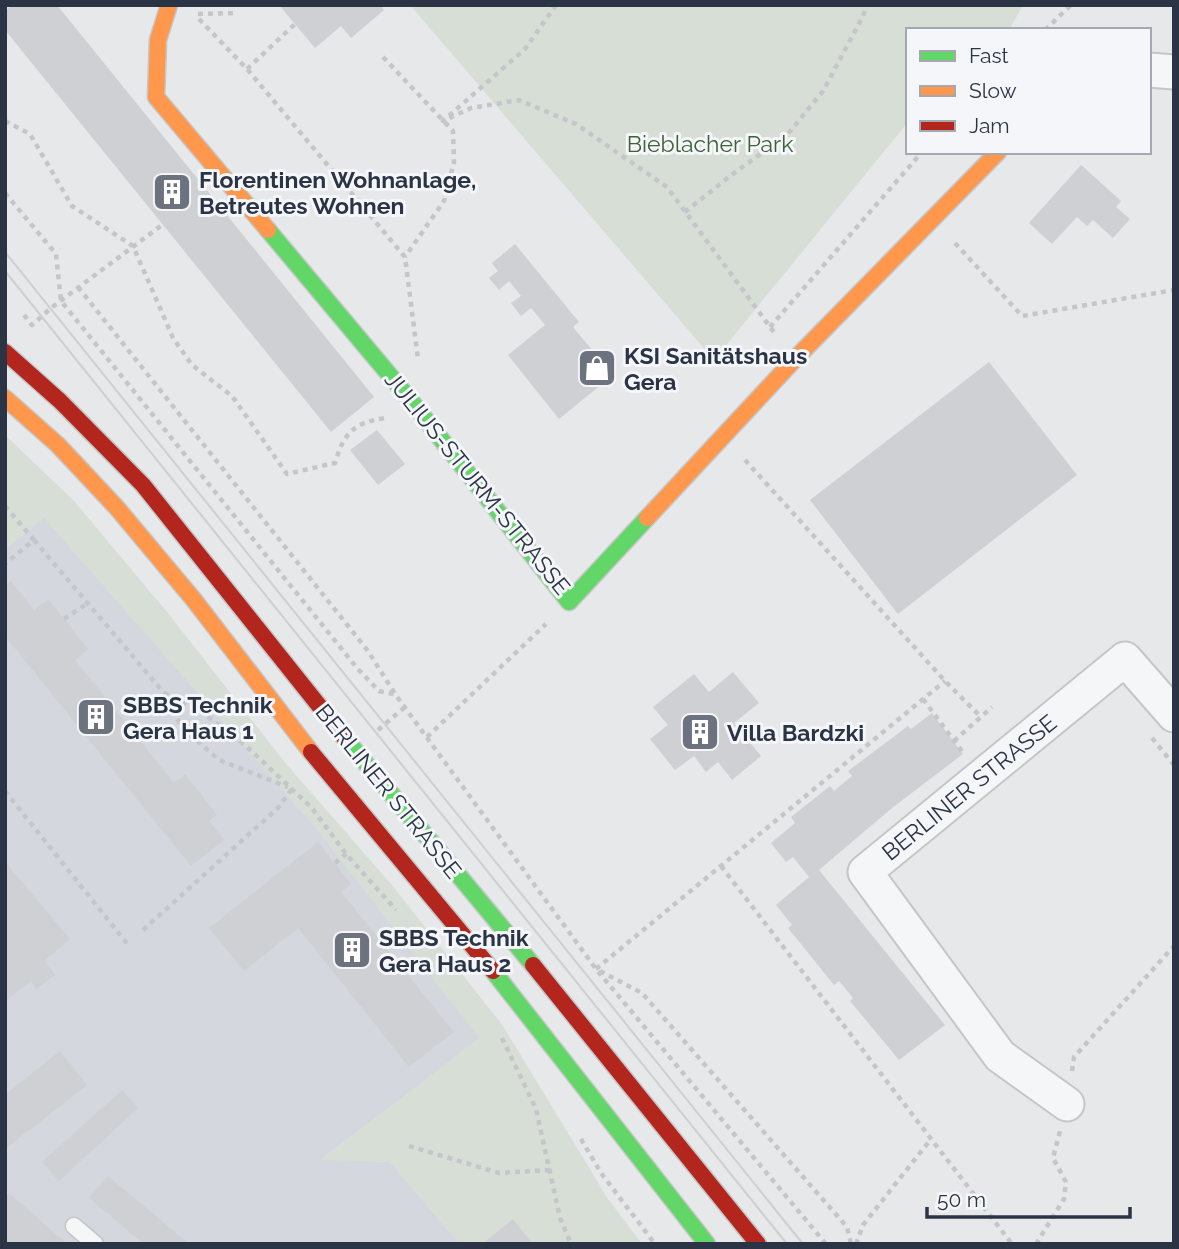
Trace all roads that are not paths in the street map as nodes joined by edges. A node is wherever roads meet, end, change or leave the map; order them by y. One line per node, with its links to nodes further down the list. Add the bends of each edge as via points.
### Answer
1 (169, 5): 4 (main road, JULIUS-STURM-STRASSE, via 158,40 156,97 408,397 569,602 794,360)
2 (1151, 70): 3 (street)
3 (1174, 72)
4 (996, 154)
5 (5, 352): 14 (main road, BERLINER STRASSE, via 143,485)
6 (5, 398): 9 (main road, BERLINER STRASSE, via 75,463 194,600)
7 (1174, 715): 8 (street, BERLINER STRASSE, via 1125,659 865,872 1000,1056)
8 (1066, 1104)
9 (692, 1224): 12 (main road); 13 (main road, BERLINER STRASSE)
10 (74, 1226): 11 (lane)
11 (95, 1244)
12 (694, 1244)
13 (708, 1244)
14 (758, 1244)

